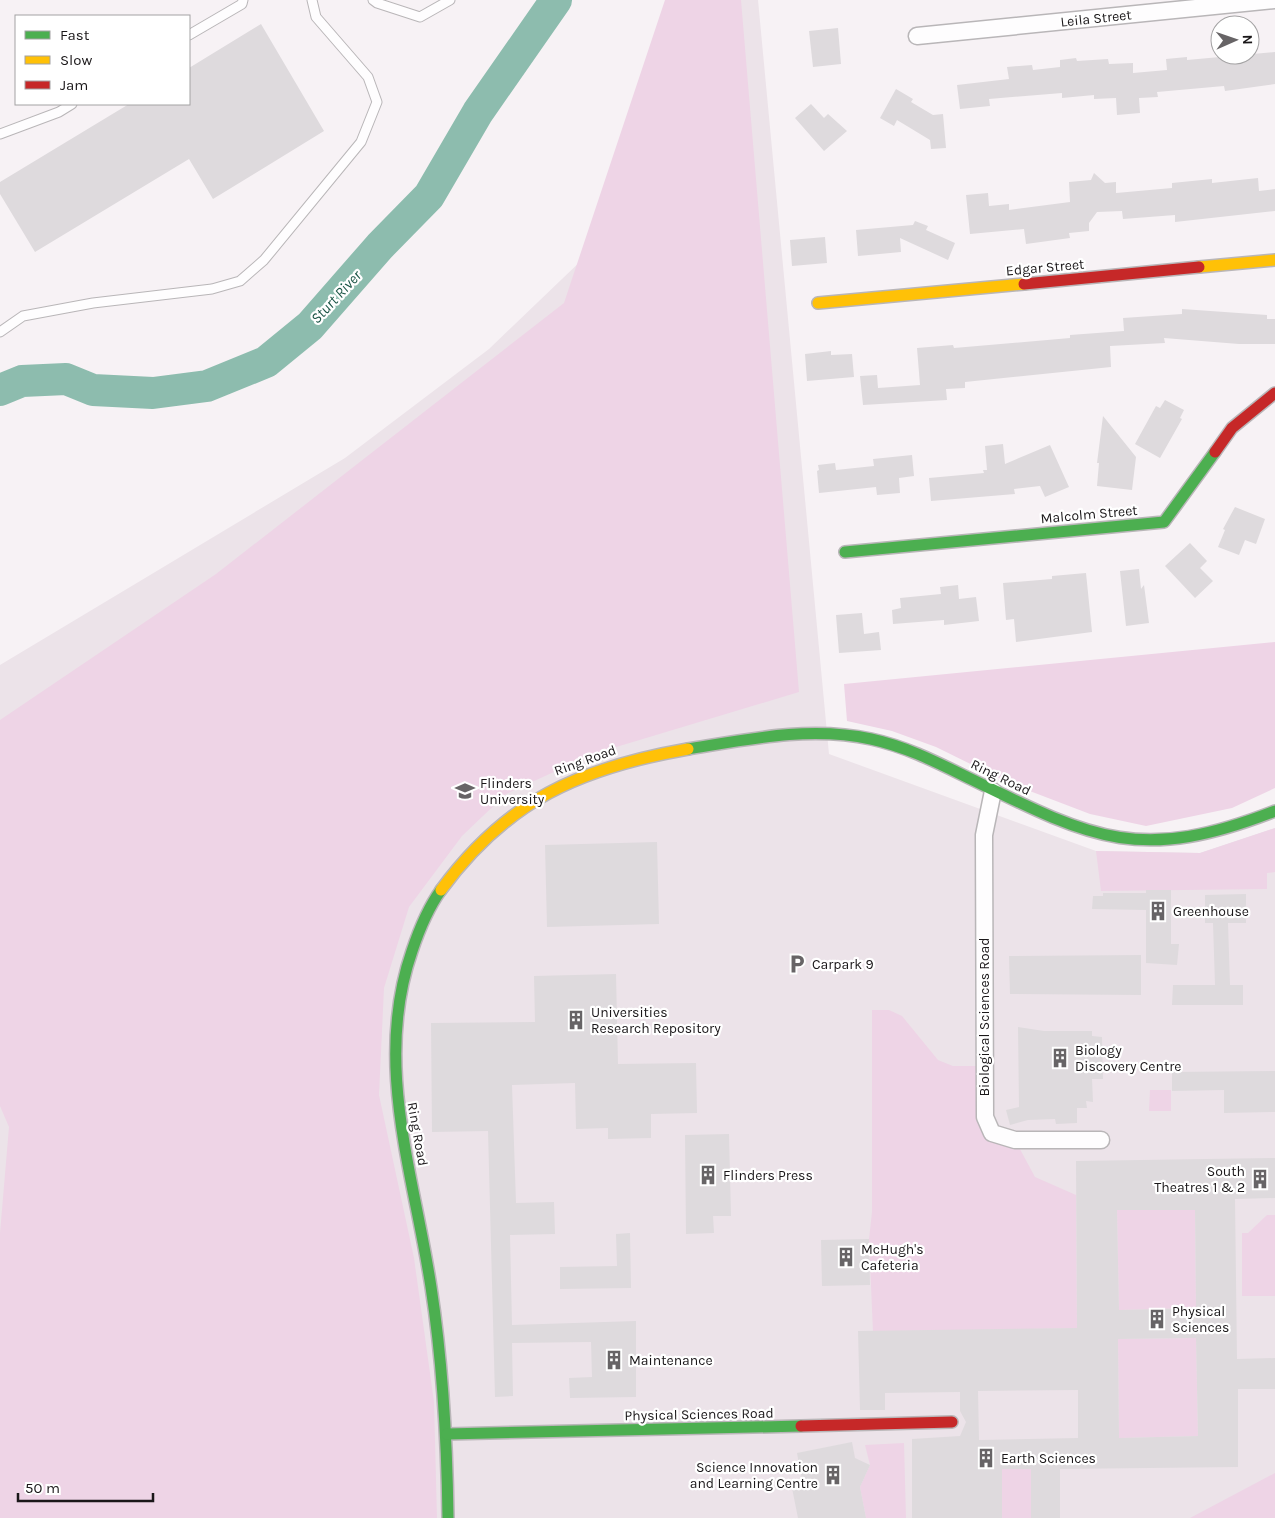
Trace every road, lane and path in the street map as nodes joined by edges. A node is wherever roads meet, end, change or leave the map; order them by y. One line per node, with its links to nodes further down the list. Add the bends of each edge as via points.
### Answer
1 (243, 0): 6 (lane, via 242,4)
2 (312, 0): 12 (lane, via 316,17 368,78 377,102 362,142 264,260 240,281 212,289 93,303 23,316)
3 (373, 0): 4 (lane, via 420,16)
4 (450, 0)
5 (1275, 0): 7 (street, Leila Street)
6 (190, 34)
7 (917, 36)
8 (70, 105): 9 (lane)
9 (0, 134)
10 (1275, 260): 11 (street, Edgar Street)
11 (818, 303)
12 (0, 332)
13 (1275, 393): 14 (street, Malcolm Street, via 1232,428 1164,522)
14 (845, 552)
15 (993, 791): 16 (street, Ring Road, via 1094,834 1140,841 1206,833); 17 (street, Biological Sciences Road, via 984,835 985,1117 992,1133 1015,1140); 19 (street, Ring Road, via 921,754 871,738 842,734 775,735 625,761 573,779 512,813 460,862 440,891 414,942 399,993 394,1040 396,1096 437,1325)
16 (1275, 811)
17 (1101, 1140)
18 (952, 1422): 19 (street, Physical Sciences Road)
19 (447, 1434): 20 (street, Ring Road)
20 (448, 1518)

